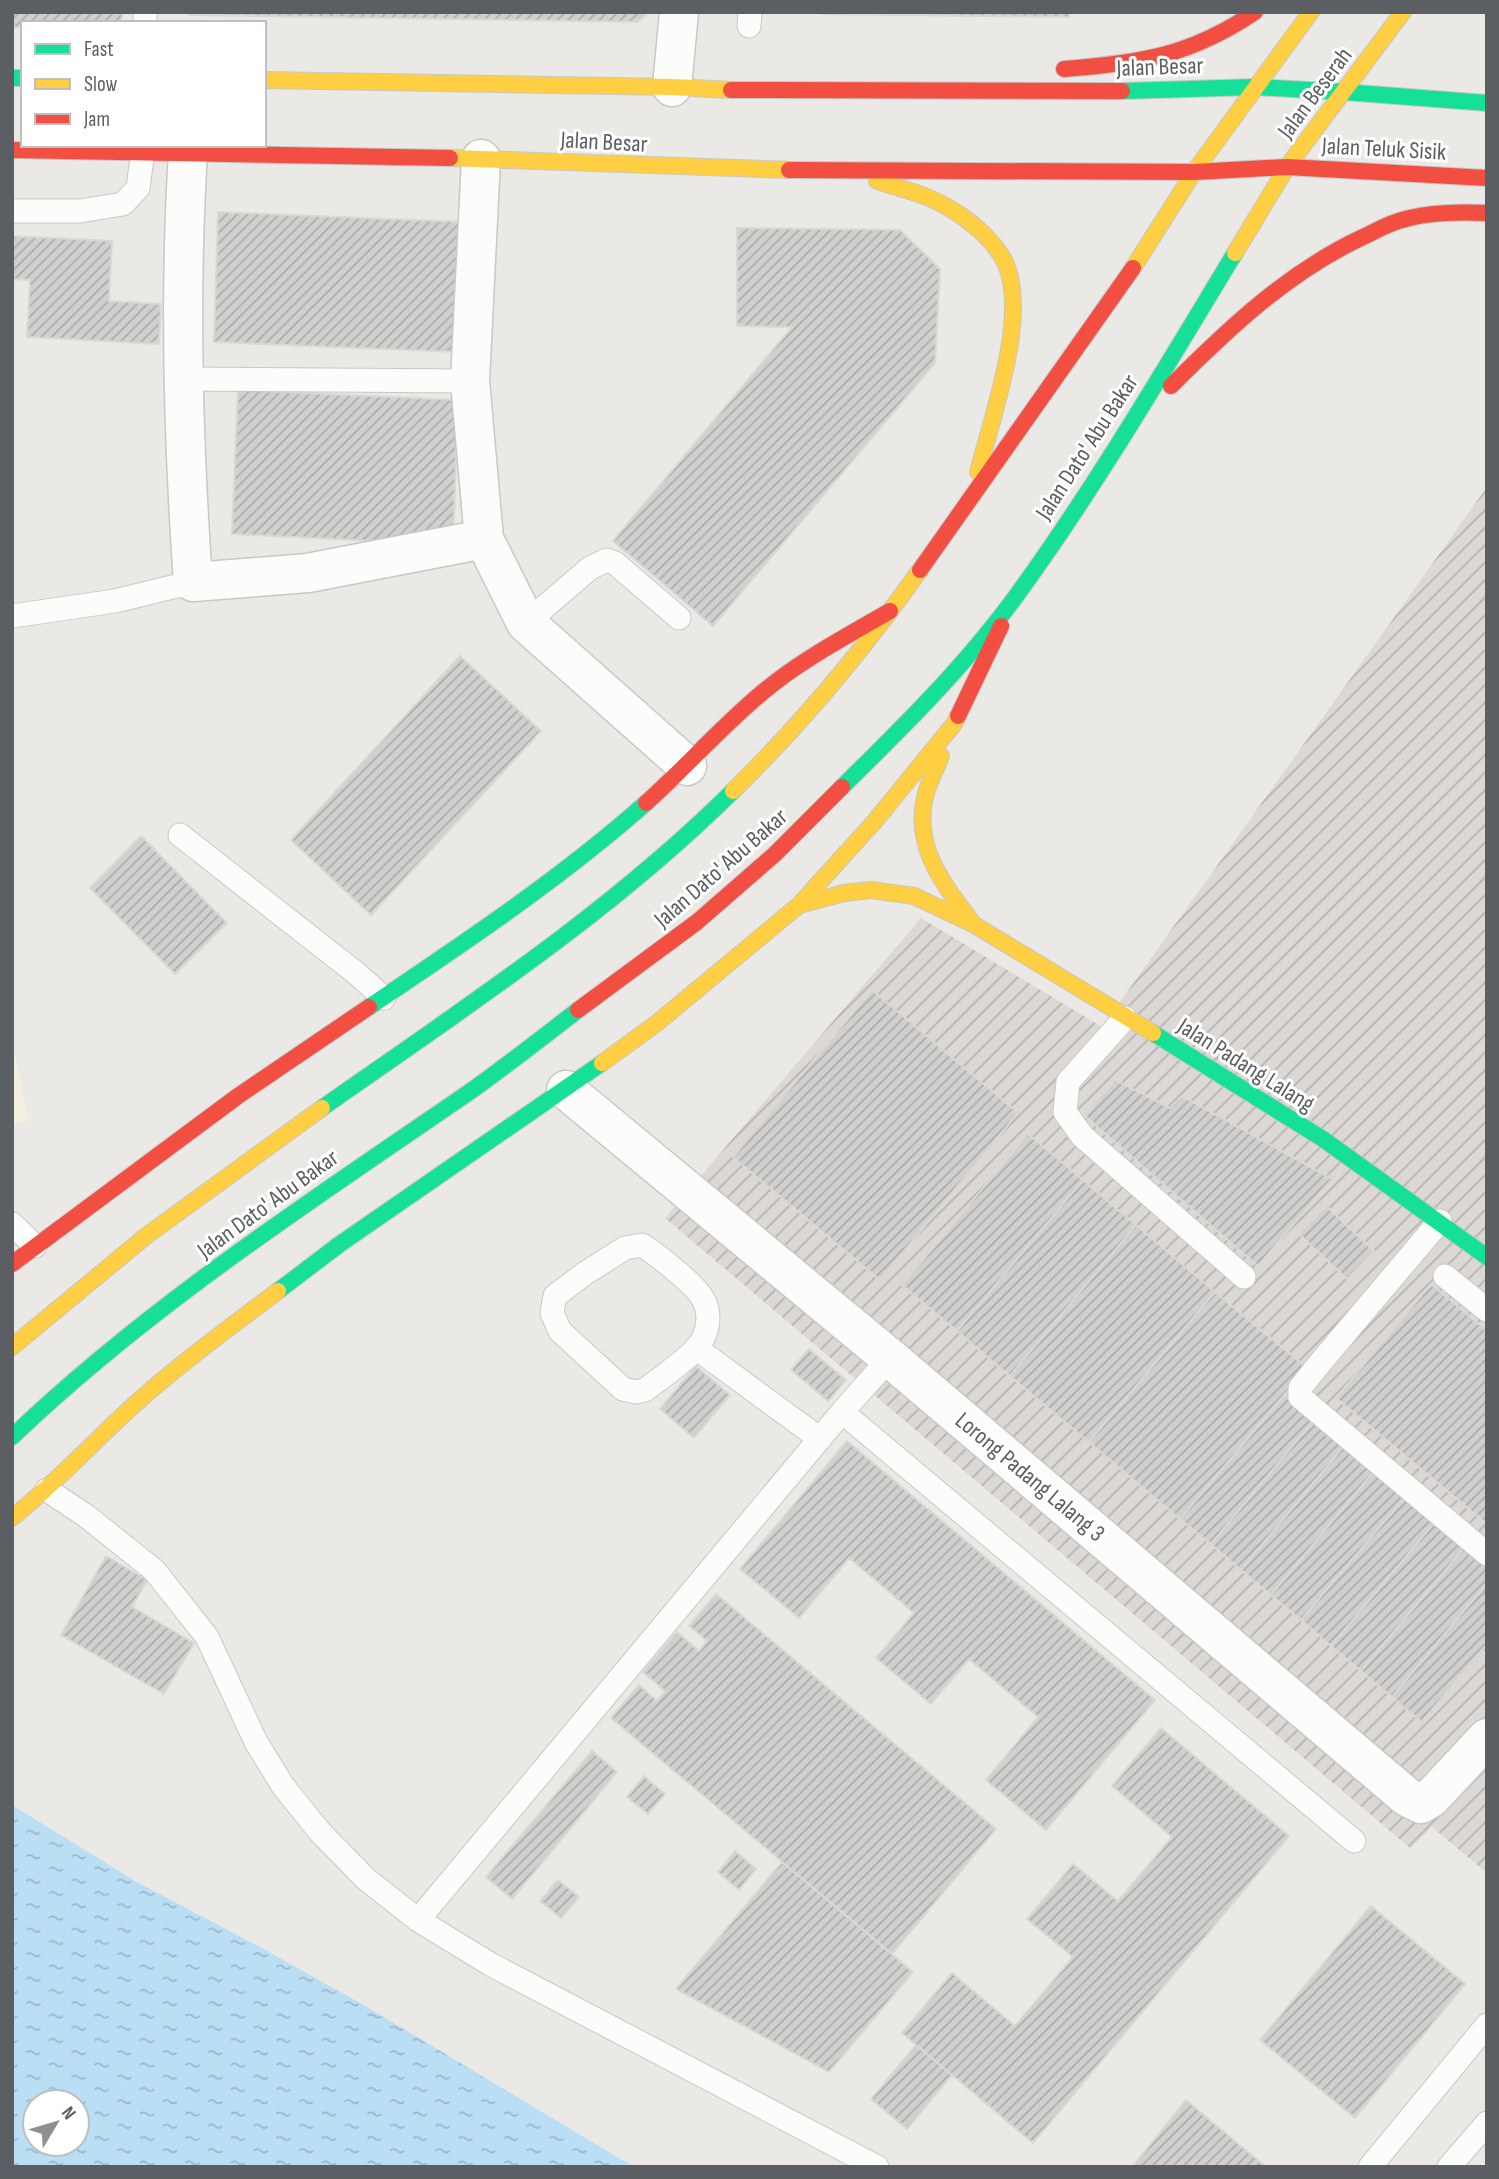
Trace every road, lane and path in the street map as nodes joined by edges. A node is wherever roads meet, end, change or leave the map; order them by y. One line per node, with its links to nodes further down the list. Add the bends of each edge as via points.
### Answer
1 (678, 12): 8 (street)
2 (1255, 12): 5 (main road, via 1190,48 1107,66)
3 (1311, 12): 9 (main road, Jalan Beserah)
4 (1404, 12): 11 (main road, Jalan Beserah)
5 (1052, 70)
6 (997, 74): 10 (main road)
7 (266, 80): 8 (main road, Jalan Besar)
8 (672, 87): 10 (main road, Jalan Besar)
9 (1256, 87): 10 (main road, Jalan Besar); 11 (main road, Jalan Besar); 19 (main road, Jalan Beserah)
10 (762, 92)
11 (1344, 92): 12 (main road); 17 (main road, Jalan Beserah)
12 (1487, 103)
13 (12, 150): 14 (main road, Jalan Besar)
14 (143, 152): 15 (main road, Jalan Besar); 21 (lane, via 138,188 123,204 80,211)
15 (188, 153): 16 (main road, Jalan Besar); 23 (street)
16 (481, 159): 18 (main road, Jalan Besar); 24 (street)
17 (1287, 167): 19 (main road, Jalan Teluk Sisik); 20 (main road, Jalan Teluk Sisik); 25 (main road, Jalan Dato' Abu Bakar)
18 (852, 172): 19 (main road, Jalan Besar); 26 (main road, via 947,206 981,232 1007,267 1014,305 1006,359)
19 (1194, 172): 26 (main road, Jalan Dato' Abu Bakar, via 1144,252)
20 (1487, 178)
21 (12, 212)
22 (1487, 212): 25 (main road, via 1401,220 1307,265 1222,335)
23 (182, 379): 24 (lane); 28 (street)
24 (470, 381): 27 (street)
25 (1128, 430): 29 (main road, Jalan Dato' Abu Bakar)
26 (972, 494): 30 (main road, Jalan Dato' Abu Bakar)
27 (484, 539): 28 (street, via 308,573); 33 (street)
28 (193, 582): 31 (lane, via 116,601)
29 (1014, 599): 34 (main road); 54 (main road, Jalan Dato' Abu Bakar, via 931,699 775,854 697,922 470,1091 311,1198 175,1299 63,1388)
30 (892, 610): 35 (main road, via 762,692); 50 (main road, Jalan Dato' Abu Bakar, via 732,793 646,871 501,983 160,1226)
31 (12, 616)
32 (679, 618): 33 (lane, via 607,560 590,568)
33 (526, 623): 35 (street)
34 (954, 724): 37 (main road); 38 (main road, via 925,797 922,832 933,869)
35 (687, 766): 39 (main road, via 599,842)
36 (180, 835): 39 (lane)
37 (799, 905): 38 (main road, Jalan Padang Lalang, via 871,890 914,897); 41 (main road, via 657,1023)
38 (973, 924): 40 (main road, Jalan Padang Lalang)
39 (384, 998): 44 (main road, via 238,1096)
40 (1125, 1018): 42 (main road, Jalan Padang Lalang, via 1323,1139); 48 (lane, via 1068,1082 1065,1112 1082,1136)
41 (566, 1090): 52 (street, Lorong Padang Lalang 3); 56 (main road, via 340,1244 214,1339 124,1414)
42 (1440, 1222): 45 (main road, Jalan Padang Lalang); 58 (lane, via 1320,1363 1300,1388 1300,1397)
43 (12, 1224): 44 (lane)
44 (35, 1245): 46 (main road)
45 (1487, 1257)
46 (12, 1264)
47 (1444, 1276): 49 (lane)
48 (1244, 1277)
49 (1487, 1310)
50 (12, 1347)
51 (696, 1348): 51 (lane, via 645,1391 623,1389 559,1331 552,1313 555,1296 625,1248 642,1245 703,1297 709,1317 707,1333); 55 (lane)
52 (891, 1358): 53 (lane); 59 (street, Lorong Padang Lalang 3, via 1413,1801 1421,1804 1432,1798)
53 (842, 1412): 55 (lane); 60 (lane)
54 (12, 1437)
55 (820, 1439): 61 (lane)
56 (47, 1490): 57 (main road); 61 (lane, via 154,1570 207,1637 256,1742 283,1786 366,1879)
57 (12, 1518)
58 (1487, 1554)
59 (1487, 1738)
60 (1354, 1842)
61 (418, 1920): 64 (lane, via 501,1970)
62 (1487, 2025): 65 (lane)
63 (1487, 2123): 66 (lane)
64 (877, 2167)
65 (1370, 2167)
66 (1449, 2167)

